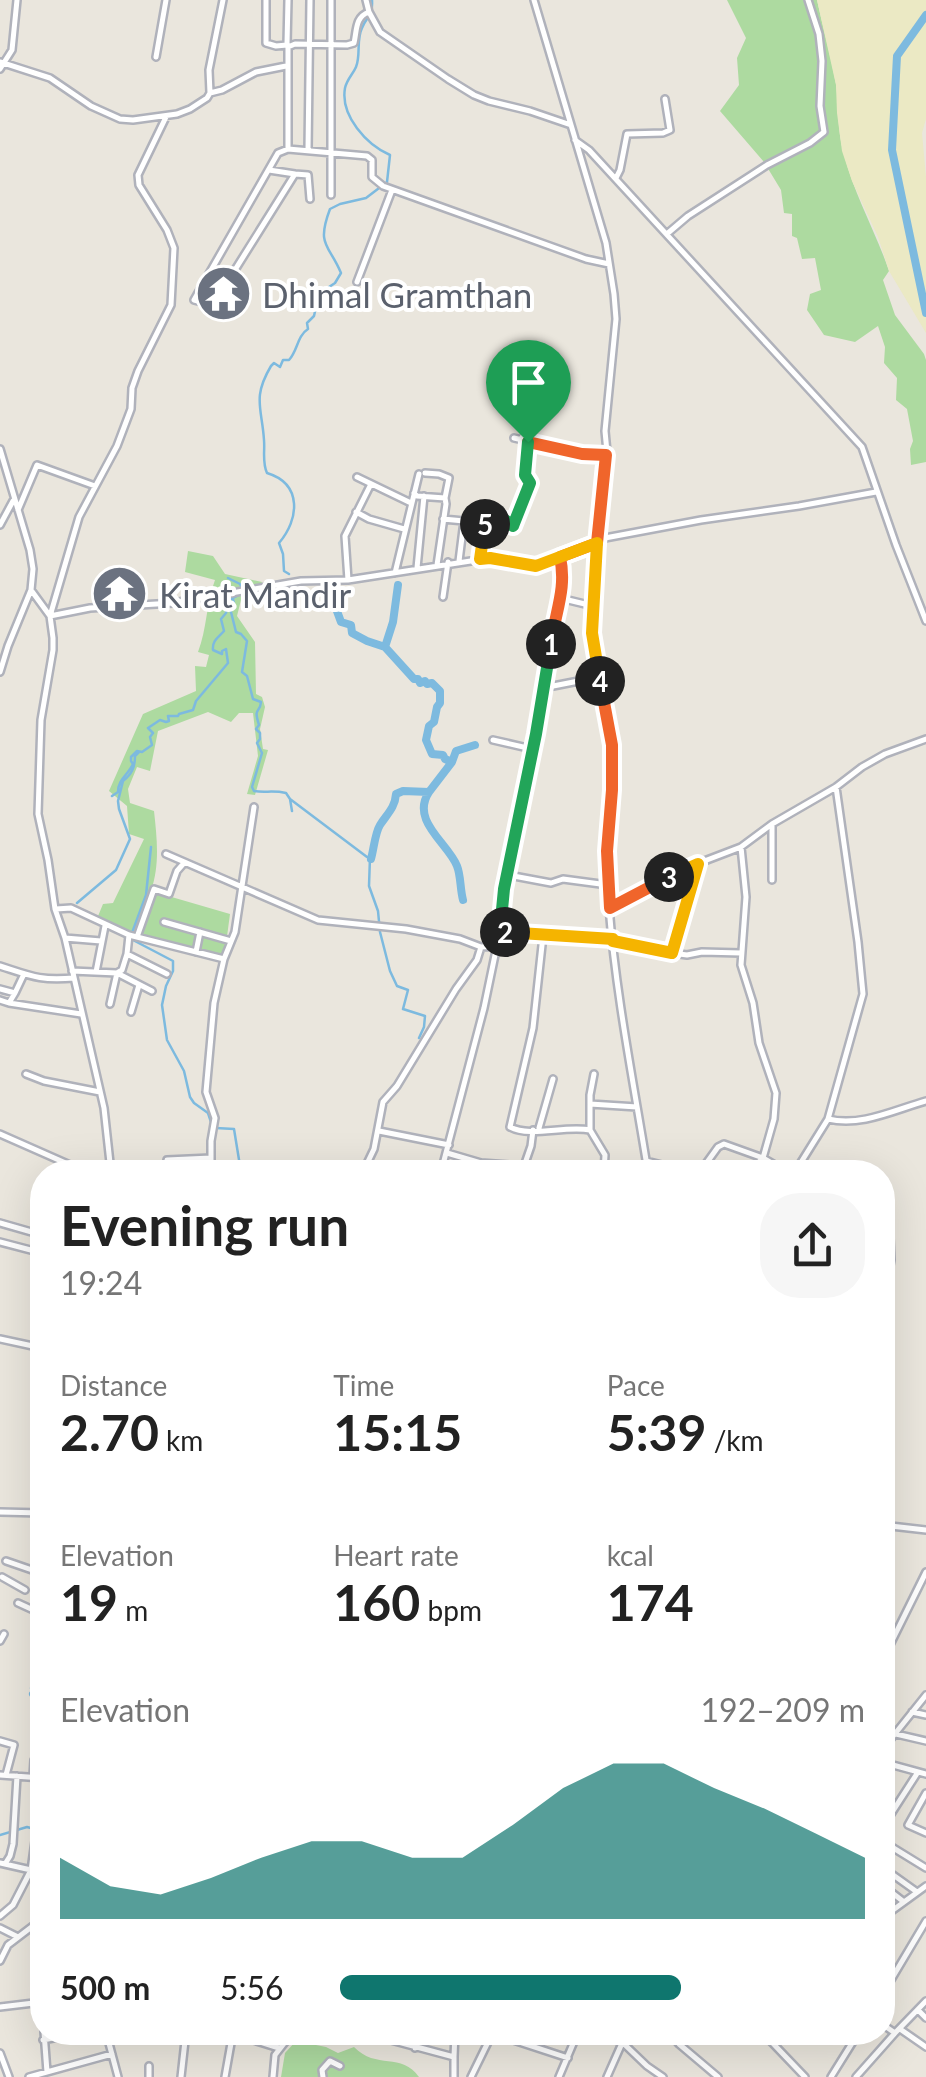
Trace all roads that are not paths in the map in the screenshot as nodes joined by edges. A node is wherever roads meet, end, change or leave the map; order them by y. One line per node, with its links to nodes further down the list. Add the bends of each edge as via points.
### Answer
1 (16, 0): 16 (street, via 12,50)
2 (166, 0): 15 (street)
3 (223, 0): 18 (street, via 208,70)
4 (266, 0): 14 (street, via 266,43)
5 (288, 0): 14 (street)
6 (310, 0): 13 (street)
7 (331, 0): 12 (street)
8 (366, 0): 11 (street)
9 (534, 0): 21 (street)
10 (808, 0): 32 (street, via 819,34 824,132)
11 (369, 12): 12 (street, via 358,21 354,43); 21 (street, via 380,32 474,95)
12 (331, 44): 13 (street); 25 (street)
13 (310, 45): 14 (street); 24 (street)
14 (288, 46): 17 (street)
15 (156, 57)
16 (1, 65): 20 (street, via 50,78 120,118)
17 (287, 66): 18 (street); 23 (street)
18 (210, 93): 20 (street)
19 (665, 98): 28 (street, via 670,130 629,132)
20 (166, 117): 41 (street, via 138,175 174,248 171,305)
21 (570, 125): 22 (street)
22 (574, 140): 28 (street); 33 (street)
23 (288, 149): 24 (street); 26 (street)
24 (308, 150): 25 (street)
25 (330, 152): 29 (street, via 370,158 374,179); 30 (street)
26 (269, 170): 27 (street); 27 (street, via 194,300 213,305)
27 (295, 174): 31 (street, via 308,175)
28 (616, 178): 32 (street)
29 (392, 190): 33 (street); 34 (street)
30 (331, 195)
31 (310, 198)
32 (668, 234): 42 (street, via 862,446)
33 (609, 264): 38 (street, via 616,319)
34 (356, 282)
35 (514, 438): 36 (street)
36 (528, 442): 38 (street); 52 (street, via 530,483 513,526)
37 (0, 449): 46 (street)
38 (606, 455): 55 (street)
39 (357, 478): 40 (street)
40 (371, 484): 47 (street); 49 (street)
41 (95, 486): 48 (street, via 37,465); 68 (street, via 78,517)
42 (876, 492): 55 (street); 69 (street)
43 (414, 493): 44 (street); 45 (street, via 422,473 440,474 449,478); 47 (street)
44 (424, 496): 45 (street); 61 (street)
45 (444, 498): 50 (street)
46 (14, 500): 48 (street); 53 (street)
47 (411, 503): 54 (street)
48 (18, 510): 64 (street, via 33,569)
49 (356, 512): 54 (street); 63 (street, via 345,536)
50 (443, 518): 51 (street); 60 (street)
51 (464, 520): 52 (street); 58 (street)
52 (485, 522): 57 (street)
53 (0, 525)
54 (404, 529): 62 (street)
55 (597, 543): 56 (street); 67 (street)
56 (560, 557): 57 (street, via 536,566); 66 (street)
57 (480, 559): 58 (street)
58 (459, 561): 59 (street)
59 (448, 562): 60 (street); 65 (street)
60 (437, 565): 61 (street)
61 (417, 568): 62 (street)
62 (395, 573): 63 (street)
63 (348, 580): 68 (street)
64 (31, 590): 68 (street); 70 (street)
65 (443, 598)
66 (560, 598): 67 (street); 72 (street)
67 (593, 606): 71 (street)
68 (50, 616): 88 (street, via 53,650 41,720 38,814)
69 (926, 621)
70 (0, 672)
71 (599, 677): 72 (street); 85 (street, via 612,745)
72 (542, 688): 75 (street)
73 (493, 740): 75 (street)
74 (926, 740): 76 (street, via 885,754)
75 (532, 749): 83 (street)
76 (836, 787): 78 (street); 128 (street, via 863,984)
77 (254, 807): 86 (street)
78 (772, 824): 79 (street); 84 (street)
79 (741, 847): 82 (street); 102 (street)
80 (166, 854): 81 (street)
81 (184, 862): 86 (street); 93 (street, via 169,894 154,889)
82 (698, 864): 87 (street); 103 (street)
83 (508, 874): 85 (street, via 553,884 563,879); 91 (street)
84 (772, 880)
85 (609, 885): 87 (street)
86 (242, 886): 97 (street); 100 (street, via 318,920 434,933)
87 (610, 908): 96 (street)
88 (55, 909): 90 (street, via 71,908); 95 (street)
89 (164, 922): 92 (street)
90 (106, 926): 93 (street); 98 (street)
91 (500, 930): 94 (street); 99 (street)
92 (200, 932): 97 (street); 101 (street)
93 (133, 936): 101 (street); 104 (street)
94 (543, 936): 96 (street); 130 (street, via 533,1028 510,1127)
95 (64, 938): 98 (street); 111 (street)
96 (613, 940): 103 (street); 127 (street)
97 (232, 941): 105 (street)
98 (102, 942): 107 (street)
99 (496, 946): 100 (street); 133 (street)
100 (481, 947): 129 (street, via 383,1102)
101 (196, 952): 105 (street)
102 (742, 952): 103 (street); 136 (street, via 776,1093)
103 (672, 953)
104 (127, 954): 108 (street); 110 (street)
105 (224, 959): 135 (street, via 206,1092 215,1118)
106 (0, 966): 109 (street)
107 (96, 972): 108 (street); 111 (street)
108 (117, 973): 112 (street); 118 (street)
109 (24, 974): 111 (street, via 50,980); 115 (street)
110 (167, 974)
111 (73, 975): 120 (street)
112 (139, 985): 114 (street); 119 (street)
113 (0, 990): 115 (street)
114 (152, 991)
115 (15, 994): 117 (street)
116 (0, 1000): 117 (street)
117 (10, 1003): 120 (street)
118 (110, 1004)
119 (130, 1012)
120 (81, 1014): 124 (street)
121 (26, 1074): 124 (street)
122 (594, 1074): 126 (street)
123 (554, 1078): 130 (street)
124 (100, 1092): 138 (street)
125 (926, 1101): 128 (street, via 878,1117)
126 (590, 1104): 127 (street); 131 (street)
127 (638, 1106): 145 (street)
128 (828, 1119): 148 (street)
129 (377, 1130): 133 (street); 140 (street)
130 (536, 1130): 131 (street); 143 (street)
131 (590, 1130): 144 (street)
132 (0, 1134): 137 (street)
133 (449, 1145): 134 (street)
134 (447, 1154): 141 (street); 142 (street)
135 (212, 1158): 139 (street)
136 (763, 1158): 146 (street, via 724,1144); 147 (street)
137 (59, 1160)
138 (110, 1160)
139 (167, 1160)
140 (368, 1160)
141 (445, 1160)
142 (469, 1160)
143 (526, 1160)
144 (605, 1160)
145 (646, 1160)
146 (708, 1160)
147 (767, 1160)
148 (799, 1160)
149 (0, 1224): 150 (street)
150 (30, 1232)
151 (0, 1242): 152 (street)
152 (30, 1251)
153 (0, 1339): 154 (street)
154 (30, 1345)
155 (0, 1512): 156 (street)
156 (30, 1513)
157 (895, 1527): 158 (street)
158 (926, 1530)
159 (6, 1561): 160 (street)
160 (30, 1569)
161 (926, 1572): 166 (street)
162 (2, 1577): 163 (street)
163 (25, 1590)
164 (18, 1603): 165 (street)
165 (30, 1608)
166 (895, 1635)
167 (926, 1695): 168 (street)
168 (912, 1712): 169 (street); 170 (street)
169 (926, 1716)
170 (896, 1734): 172 (street)
171 (0, 1740): 176 (street, via 14,1745)
172 (926, 1741)
173 (895, 1765): 174 (street)
174 (918, 1772): 175 (street); 181 (street)
175 (926, 1774)
176 (3, 1775): 177 (street)
177 (17, 1776): 178 (street); 184 (street, via 13,1844)
178 (30, 1776)
179 (926, 1793): 180 (street)
180 (923, 1805): 182 (street, via 908,1825)
181 (895, 1808)
182 (926, 1833)
183 (895, 1849): 185 (street)
184 (3, 1864): 186 (street)
185 (926, 1868)
186 (30, 1870): 193 (street)
187 (895, 1876): 189 (street)
188 (926, 1886): 189 (street)
189 (917, 1892): 191 (street)
190 (895, 1895): 191 (street)
191 (904, 1902): 192 (street)
192 (895, 1909)
193 (0, 1916)
194 (926, 1921): 199 (street)
195 (0, 1928): 197 (street)
196 (30, 1928): 197 (street)
197 (18, 1937): 198 (street)
198 (0, 1961)
199 (895, 1969)
200 (926, 2001): 203 (street)
201 (30, 2003): 202 (street)
202 (0, 2007)
203 (918, 2010): 204 (street); 206 (street)
204 (926, 2018)
205 (895, 2030): 206 (street)
206 (898, 2031): 207 (street); 226 (street)
207 (895, 2034)
208 (45, 2045): 235 (street)
209 (110, 2045): 230 (street)
210 (185, 2045): 240 (street)
211 (229, 2045): 241 (street)
212 (273, 2045): 227 (street)
213 (282, 2045): 227 (street)
214 (404, 2045): 228 (street)
215 (415, 2045): 228 (street)
216 (454, 2045): 231 (street)
217 (487, 2045): 245 (street)
218 (529, 2045): 232 (street)
219 (573, 2045): 232 (street)
220 (621, 2045): 247 (street)
221 (625, 2045): 248 (street)
222 (679, 2045): 249 (street)
223 (774, 2045): 250 (street)
224 (851, 2045): 251 (street)
225 (885, 2045): 252 (street)
226 (926, 2047)
227 (279, 2048): 242 (street)
228 (415, 2048): 231 (street)
229 (0, 2053): 236 (street)
230 (112, 2054): 235 (street); 238 (street)
231 (454, 2057): 244 (street)
232 (568, 2058): 246 (street)
233 (149, 2066): 239 (street)
234 (340, 2066): 243 (street, via 330,2061)
235 (47, 2072): 237 (street)
236 (10, 2077)
237 (30, 2077)
238 (118, 2077)
239 (149, 2077)
240 (181, 2077)
241 (224, 2077)
242 (273, 2077)
243 (323, 2077)
244 (454, 2077)
245 (470, 2077)
246 (559, 2077)
247 (607, 2077)
248 (663, 2077)
249 (718, 2077)
250 (805, 2077)
251 (831, 2077)
252 (856, 2077)

